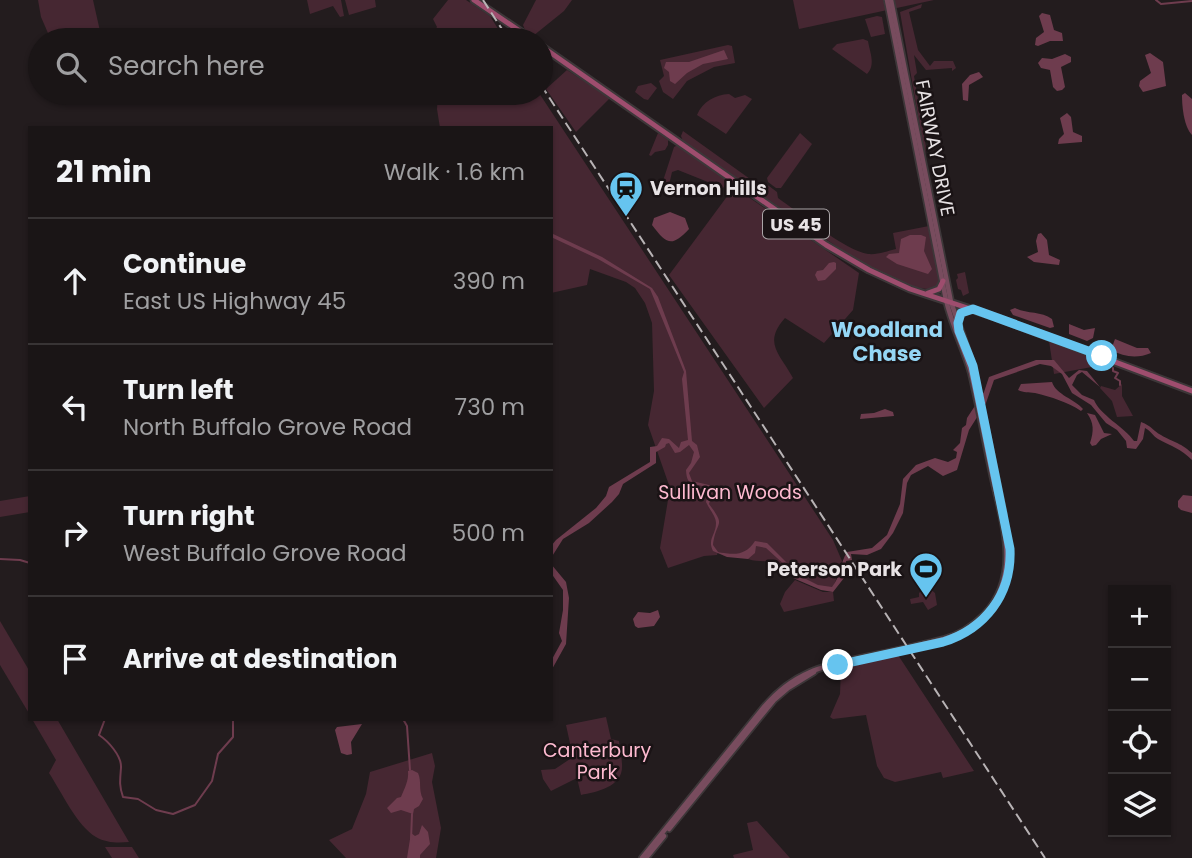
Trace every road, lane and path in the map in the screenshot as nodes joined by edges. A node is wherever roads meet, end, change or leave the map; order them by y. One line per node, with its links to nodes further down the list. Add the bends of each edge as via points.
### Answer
1 (474, 0): 3 (main road)
2 (889, 0): 5 (main road, FAIRWAY DRIVE); 7 (main road, FAIRWAY DRIVE)
3 (515, 28)
4 (553, 54): 6 (main road, US 45, via 839,254)
5 (943, 281): 6 (main road, via 938,290); 7 (main road, FAIRWAY DRIVE)
6 (925, 294): 7 (main road, US 45)
7 (949, 301): 8 (main road, US 45); 9 (main road); 11 (main road)
8 (973, 309): 9 (main road, via 961,313); 10 (main road, US 45)
9 (959, 331): 11 (main road, via 972,362)
10 (1192, 391)
11 (978, 396): 12 (main road, via 1007,549 1005,575 991,609 953,638 828,665 774,695)
12 (644, 858)

